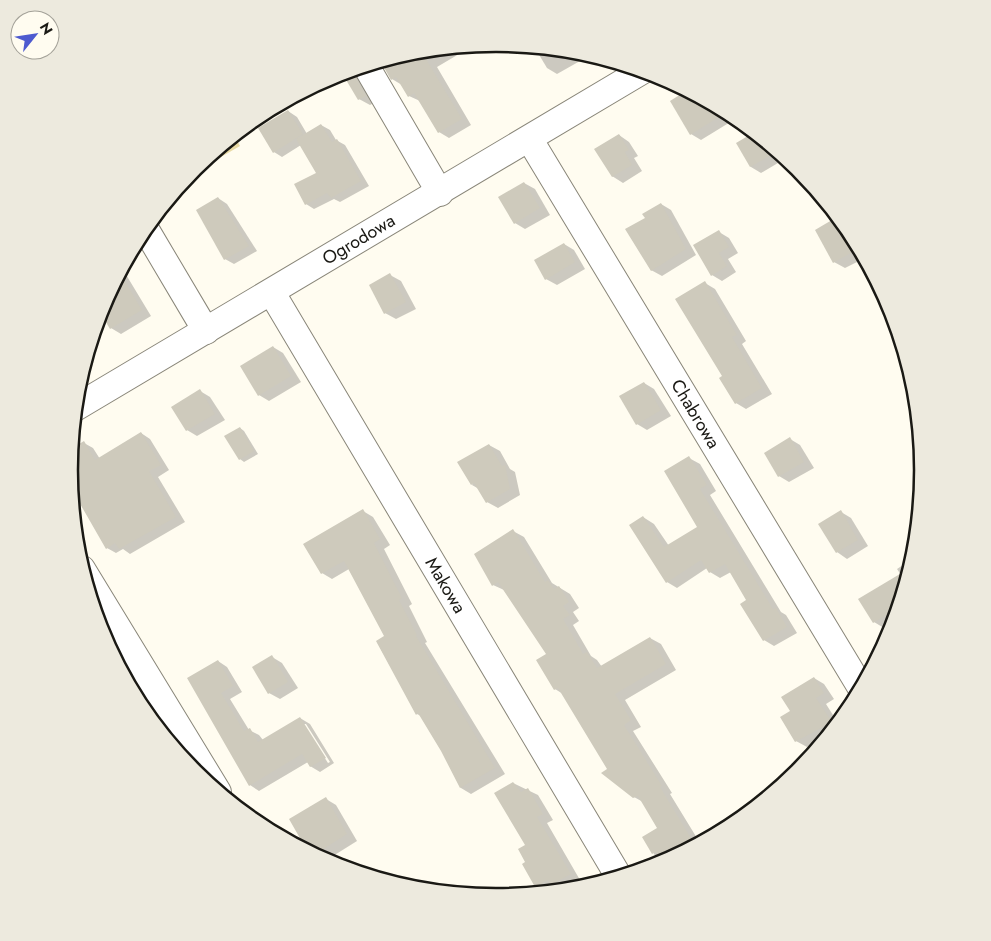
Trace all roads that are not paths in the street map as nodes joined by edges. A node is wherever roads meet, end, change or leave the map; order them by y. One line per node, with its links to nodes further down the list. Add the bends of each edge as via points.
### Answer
1 (370, 72): 4 (street)
2 (633, 76): 3 (street, Ogrodowa)
3 (530, 140): 4 (street, Ogrodowa); 10 (street, Chabrowa)
4 (440, 193): 6 (street, Ogrodowa)
5 (150, 236): 7 (street)
6 (272, 293): 7 (street, Ogrodowa); 12 (street, Makowa)
7 (206, 331): 8 (street, Ogrodowa)
8 (83, 403)
9 (96, 592): 11 (street)
10 (857, 681)
11 (205, 771)
12 (615, 871)

